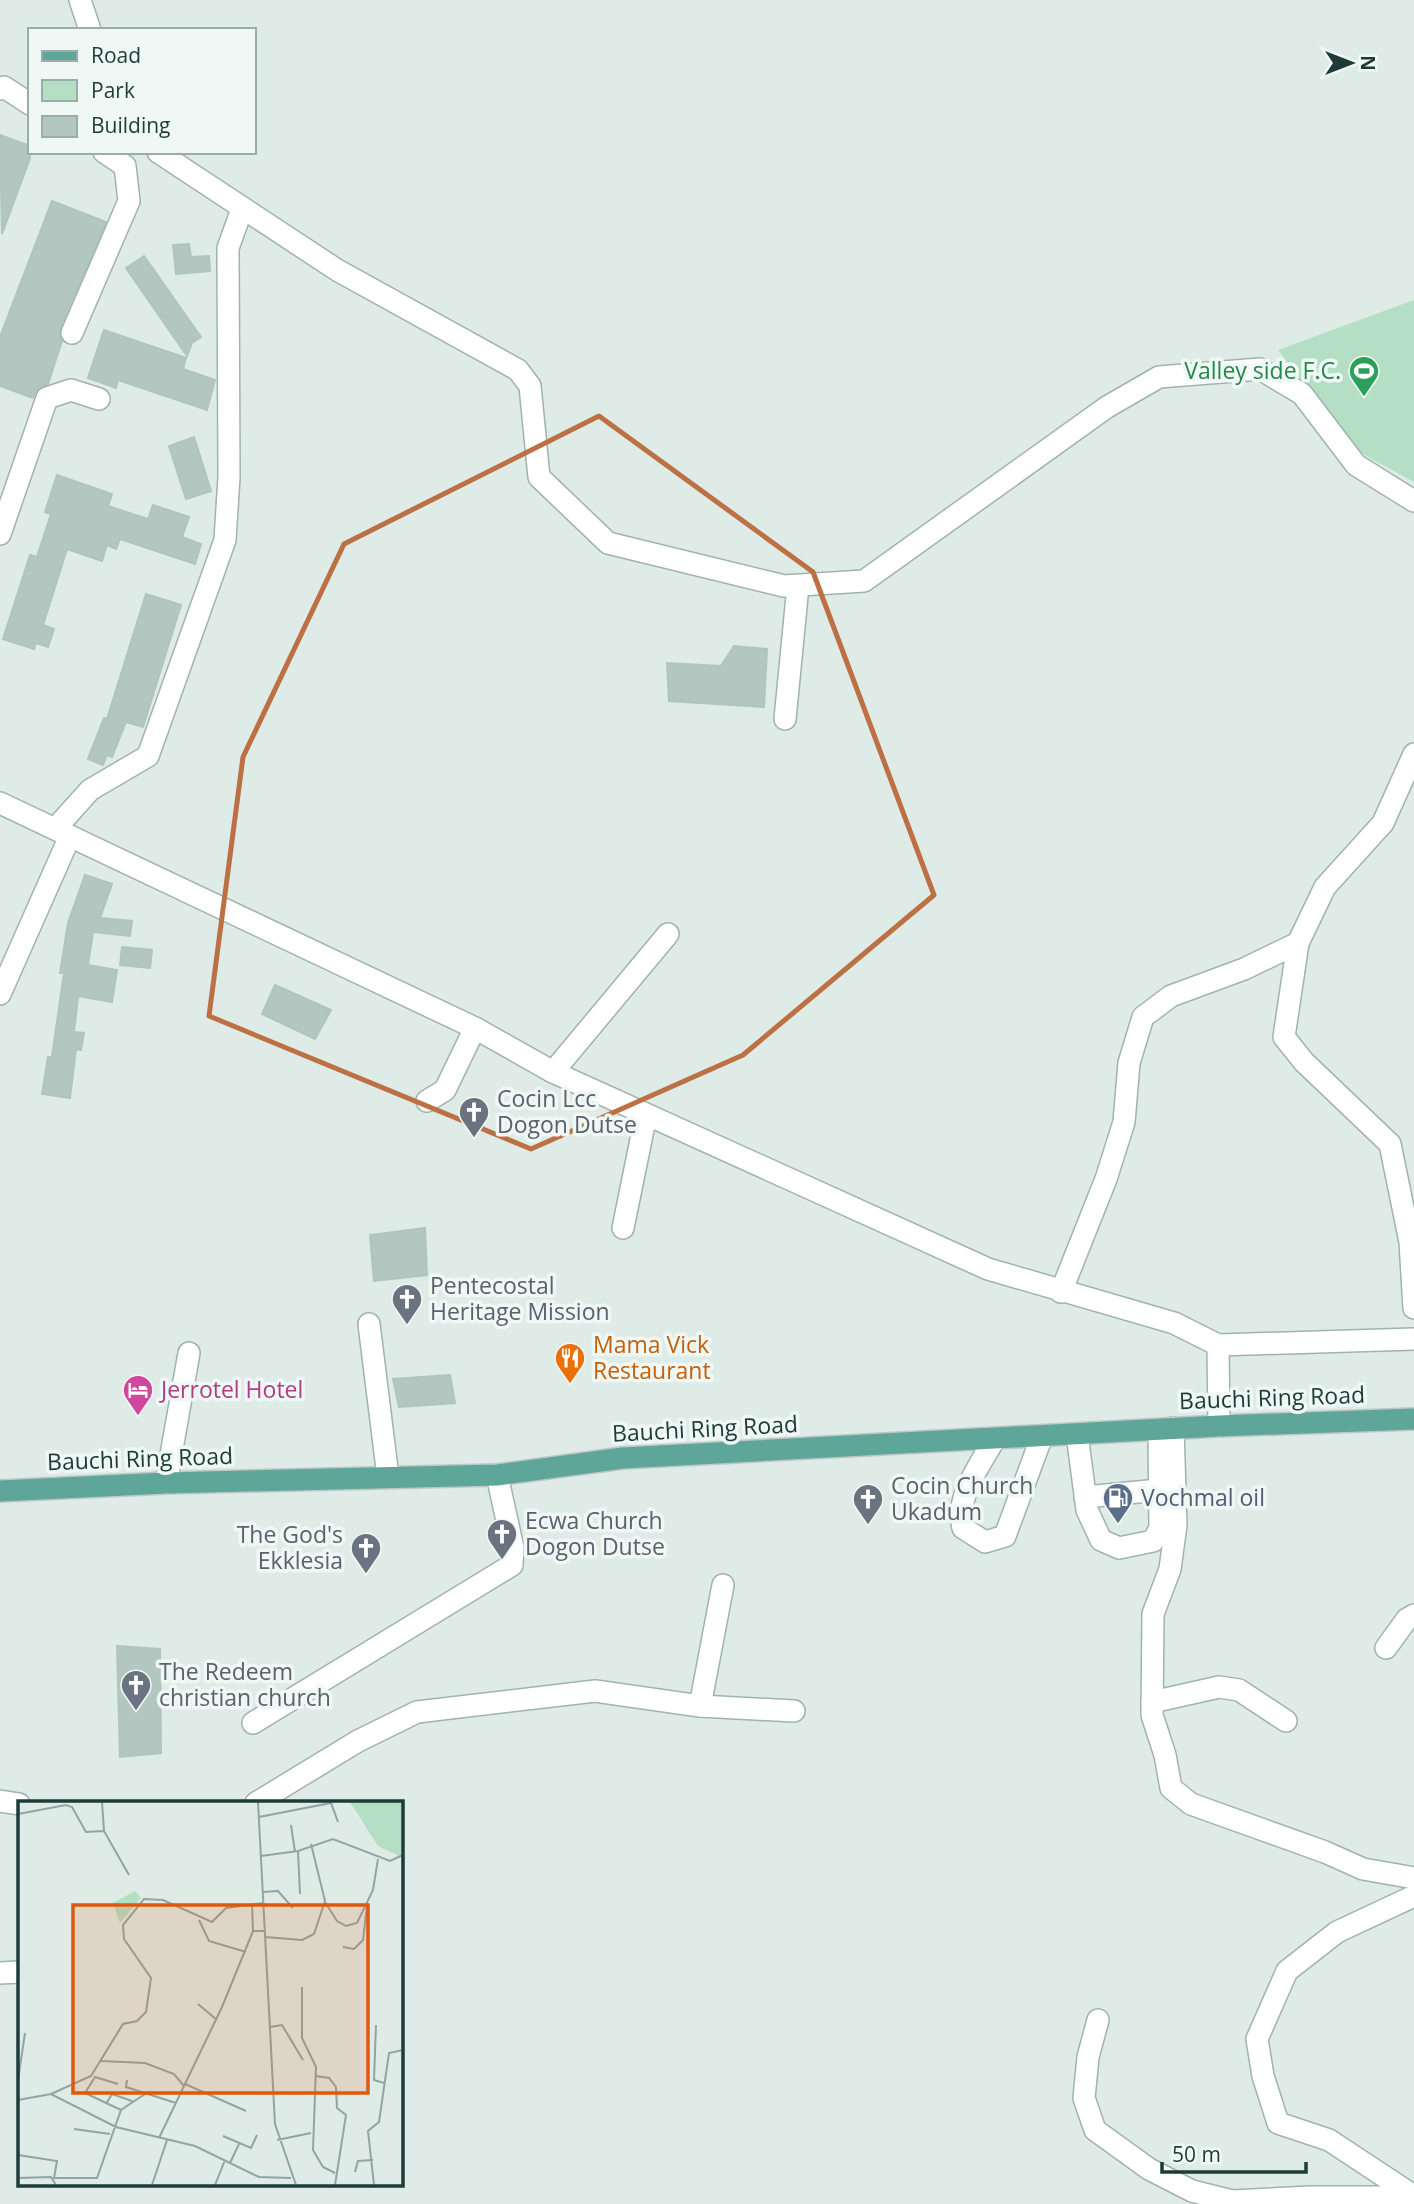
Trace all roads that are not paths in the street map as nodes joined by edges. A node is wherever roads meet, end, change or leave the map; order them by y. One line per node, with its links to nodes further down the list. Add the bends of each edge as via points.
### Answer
1 (80, 0): 2 (street)
2 (89, 28)
3 (0, 89): 4 (street, via 4,87)
4 (28, 103)
5 (107, 154): 8 (street, via 125,166 129,201)
6 (162, 154): 7 (street)
7 (242, 209): 12 (street, via 337,270 518,370 530,386 539,477 608,543); 16 (street, via 228,248 225,540 148,756 90,790)
8 (72, 333)
9 (99, 399): 11 (street, via 71,390 47,398)
10 (1414, 501): 12 (street, via 1356,464 1302,394 1260,369 1158,377 1107,407 864,581)
11 (0, 534)
12 (798, 586): 13 (street)
13 (785, 719)
14 (1414, 754): 18 (street, via 1383,823 1325,887)
15 (0, 803): 16 (street)
16 (62, 833): 19 (street); 20 (street)
17 (668, 934): 21 (street)
18 (1298, 943): 25 (street, via 1244,970 1171,996 1143,1017 1129,1063 1124,1122); 26 (street, via 1284,1037 1390,1144 1410,1242)
19 (0, 994)
20 (475, 1028): 21 (street); 22 (street, via 445,1090)
21 (553, 1072): 23 (street)
22 (427, 1101)
23 (646, 1115): 24 (street); 25 (street, via 988,1269)
24 (624, 1228)
25 (1061, 1292): 29 (street, via 1174,1323)
26 (1414, 1308)
27 (369, 1324): 38 (street)
28 (1414, 1339): 29 (street)
29 (1219, 1345): 32 (street)
30 (189, 1353): 39 (street)
31 (1414, 1419): 32 (main road, Bauchi Ring Road)
32 (1219, 1426): 33 (main road, Bauchi Ring Road)
33 (1166, 1429): 34 (main road, Bauchi Ring Road); 40 (street); 46 (street, via 1176,1525 1170,1569 1153,1614)
34 (1077, 1434): 35 (main road, Bauchi Ring Road); 42 (street)
35 (1042, 1436): 36 (main road, Bauchi Ring Road); 36 (street, via 1005,1536 985,1542 963,1528 960,1514 962,1500)
36 (995, 1438): 37 (main road, Bauchi Ring Road, via 623,1458)
37 (497, 1475): 38 (main road, Bauchi Ring Road); 50 (street, via 513,1548 512,1565)
38 (388, 1477): 39 (main road, Bauchi Ring Road)
39 (166, 1483): 41 (main road, Bauchi Ring Road)
40 (1159, 1490): 42 (street); 42 (street, via 1160,1528 1153,1541 1119,1548 1101,1540)
41 (0, 1491)
42 (1085, 1497)
43 (723, 1585): 47 (street)
44 (1414, 1615): 45 (street)
45 (1386, 1648)
46 (1152, 1702): 49 (street, via 1219,1687 1239,1690); 54 (street, via 1171,1788 1191,1804 1363,1869)
47 (700, 1706): 48 (street); 52 (street, via 595,1691 417,1712 358,1741)
48 (794, 1711)
49 (1286, 1721)
50 (253, 1723)
51 (0, 1801): 53 (street)
52 (259, 1801)
53 (18, 1804)
54 (1414, 1878)
55 (1414, 1896): 59 (street, via 1337,1932 1287,1971 1257,2039 1278,2123 1329,2140)
56 (18, 1972): 57 (street)
57 (0, 1973)
58 (1098, 2020): 59 (street, via 1084,2098 1095,2130 1149,2169 1192,2191 1231,2201)
59 (1414, 2196)

